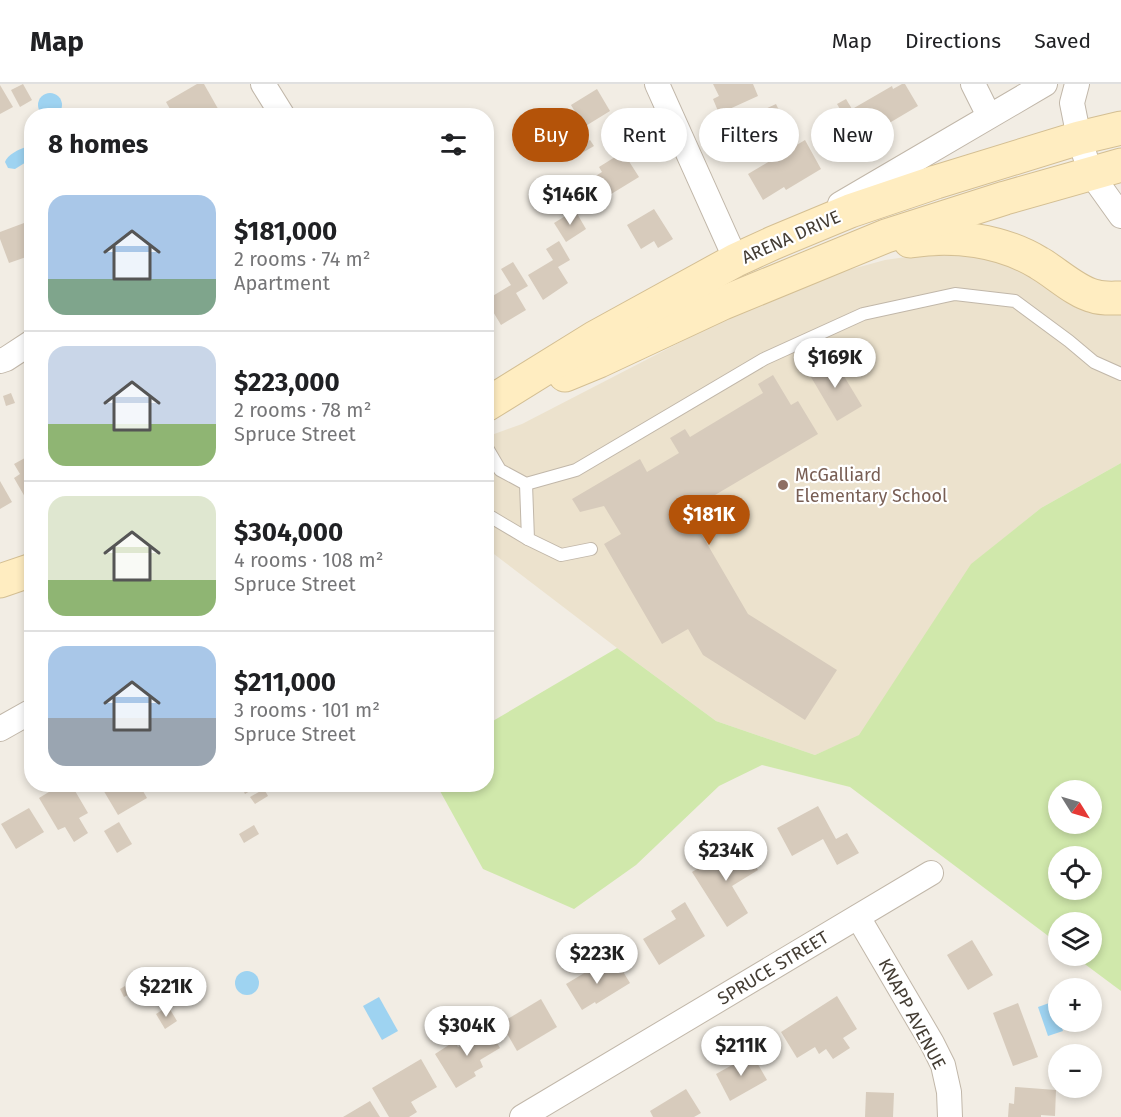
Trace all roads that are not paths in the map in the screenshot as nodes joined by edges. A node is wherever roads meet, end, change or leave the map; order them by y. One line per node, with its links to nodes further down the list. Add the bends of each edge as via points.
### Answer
1 (263, 84): 6 (street)
2 (657, 84): 14 (street)
3 (973, 84): 7 (street)
4 (1045, 84): 7 (street)
5 (1077, 84): 9 (street, via 1072,103)
6 (278, 108)
7 (988, 116): 12 (street)
8 (1121, 128): 9 (main road, ARENA DRIVE)
9 (1079, 138): 10 (street); 12 (main road, ARENA DRIVE, via 861,207)
10 (1106, 170): 11 (street); 13 (main road, ARENA DRIVE, via 1005,198)
11 (1121, 216)
12 (774, 243): 14 (main road, ARENA DRIVE)
13 (846, 252): 15 (main road, via 914,240 977,241 1010,249 1038,262 1093,296); 20 (main road, ARENA DRIVE)
14 (736, 260): 19 (main road, ARENA DRIVE, via 594,338)
15 (1121, 298)
16 (24, 347): 17 (street)
17 (0, 361)
18 (1121, 374): 22 (lane, via 1094,362 1015,301 955,294 862,314 764,359 576,470)
19 (494, 401)
20 (494, 403)
21 (494, 460): 22 (lane, via 500,470)
22 (526, 484): 24 (lane)
23 (494, 519): 24 (lane)
24 (528, 539): 25 (lane, via 561,555)
25 (591, 549)
26 (24, 573): 27 (main road)
27 (0, 581)
28 (24, 716): 29 (street)
29 (0, 729)
30 (931, 873): 31 (street, SPRUCE STREET)
31 (858, 917): 32 (street, SPRUCE STREET); 33 (street, KNAPP AVENUE, via 943,1065 950,1092)
32 (522, 1117)
33 (950, 1117)

